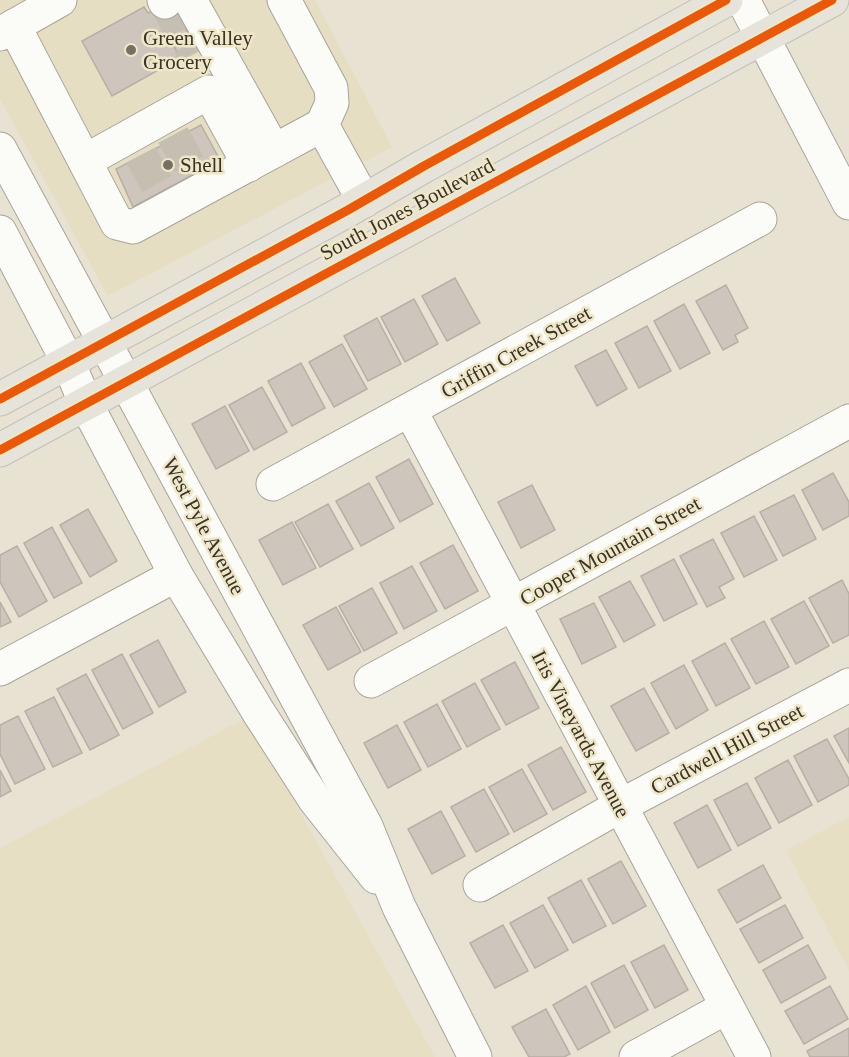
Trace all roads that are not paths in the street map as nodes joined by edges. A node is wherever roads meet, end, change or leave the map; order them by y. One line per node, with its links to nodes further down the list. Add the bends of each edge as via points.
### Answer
1 (60, 0): 7 (street)
2 (284, 0): 11 (street, via 331,88 332,103)
3 (726, 0): 15 (main road, South Jones Boulevard)
4 (743, 0): 8 (street)
5 (832, 0): 8 (main road, South Jones Boulevard)
6 (173, 1): 13 (street)
7 (7, 30): 14 (street)
8 (763, 37): 16 (street); 21 (main road, South Jones Boulevard)
9 (194, 54): 10 (street, via 213,88)
10 (209, 92): 13 (street); 14 (street, via 168,126 136,145)
11 (322, 125): 13 (street); 15 (street)
12 (0, 149): 19 (street, West Pyle Avenue)
13 (261, 158): 14 (street, via 198,181 165,199 133,227 117,223)
14 (85, 161)
15 (364, 201): 19 (main road, South Jones Boulevard)
16 (849, 203)
17 (760, 219): 24 (street, Griffin Creek Street)
18 (0, 232): 20 (street, West Pyle Avenue)
19 (105, 342): 20 (main road, South Jones Boulevard); 21 (street, West Pyle Avenue)
20 (68, 362): 22 (main road, South Jones Boulevard); 23 (street, West Pyle Avenue)
21 (126, 381): 23 (main road, South Jones Boulevard); 35 (street, West Pyle Avenue, via 366,826)
22 (0, 399)
23 (86, 404): 26 (main road, South Jones Boulevard); 28 (street, West Pyle Avenue)
24 (410, 410): 27 (street, Griffin Creek Street); 29 (street, Iris Vineyards Avenue)
25 (849, 421): 29 (street, Cooper Mountain Street)
26 (0, 450)
27 (273, 484)
28 (176, 575): 30 (street); 35 (street, West Pyle Avenue, via 315,800)
29 (512, 604): 31 (street, Cooper Mountain Street); 33 (street, Iris Vineyards Avenue)
30 (0, 669)
31 (371, 681)
32 (849, 685): 33 (street, Cardwell Hill Street)
33 (620, 806): 34 (street, Cardwell Hill Street); 36 (street, Iris Vineyards Avenue)
34 (480, 885)
35 (399, 907): 37 (street, West Pyle Avenue)
36 (727, 1007): 38 (street); 39 (street, Iris Vineyards Avenue)
37 (475, 1057)
38 (636, 1057)
39 (754, 1057)

